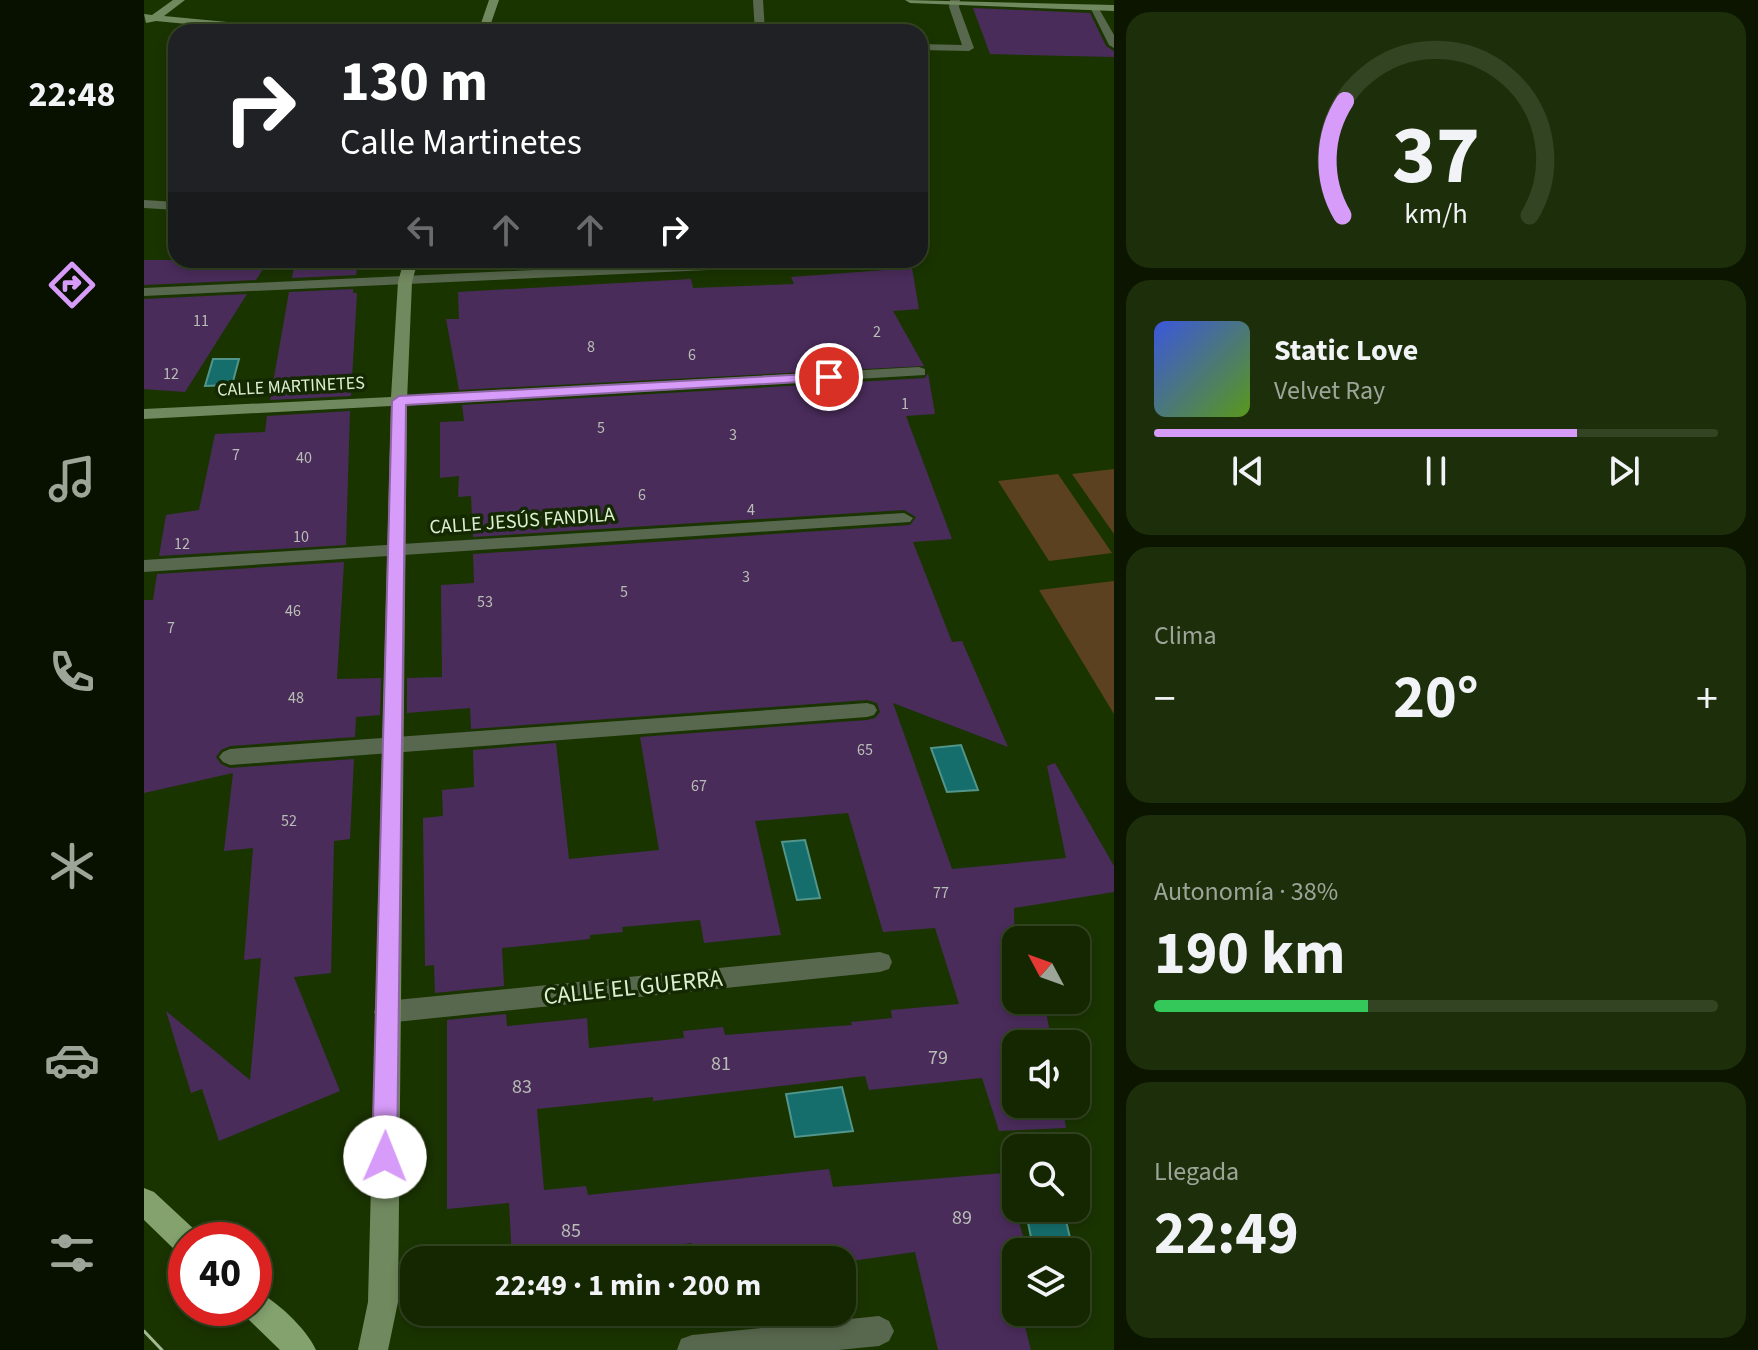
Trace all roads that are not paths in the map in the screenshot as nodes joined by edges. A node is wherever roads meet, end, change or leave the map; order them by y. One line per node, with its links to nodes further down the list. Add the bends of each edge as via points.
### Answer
1 (180, 0): 8 (street)
2 (494, 0): 10 (street)
3 (758, 0): 11 (street)
4 (910, 0): 5 (street)
5 (955, 1): 6 (street); 14 (street, via 969,48)
6 (1092, 3): 7 (street); 13 (street)
7 (1114, 8)
8 (149, 17): 9 (street); 12 (street)
9 (220, 24)
10 (486, 24)
11 (760, 24)
12 (144, 27)
13 (1114, 45)
14 (928, 47)
15 (144, 204): 16 (street)
16 (168, 206)
17 (555, 268): 18 (street)
18 (408, 271): 19 (street); 21 (street)
19 (144, 292)
20 (919, 372): 21 (street, CALLE MARTINETES)
21 (399, 401): 22 (street, CALLE MARTINETES); 24 (street)
22 (144, 414)
23 (904, 518): 24 (street, CALLE JESÚS FANDILA)
24 (397, 550): 25 (street, CALLE JESÚS FANDILA); 27 (street)
25 (144, 566)
26 (867, 710): 27 (street)
27 (391, 745): 28 (street); 30 (street)
28 (230, 757)
29 (880, 962): 30 (street, CALLE EL GUERRA)
30 (386, 1012): 36 (street, via 383,1302)
31 (144, 1201): 32 (main road)
32 (168, 1224)
33 (272, 1322): 35 (main road)
34 (879, 1331): 37 (street)
35 (301, 1350)
36 (373, 1350)
37 (692, 1350)

